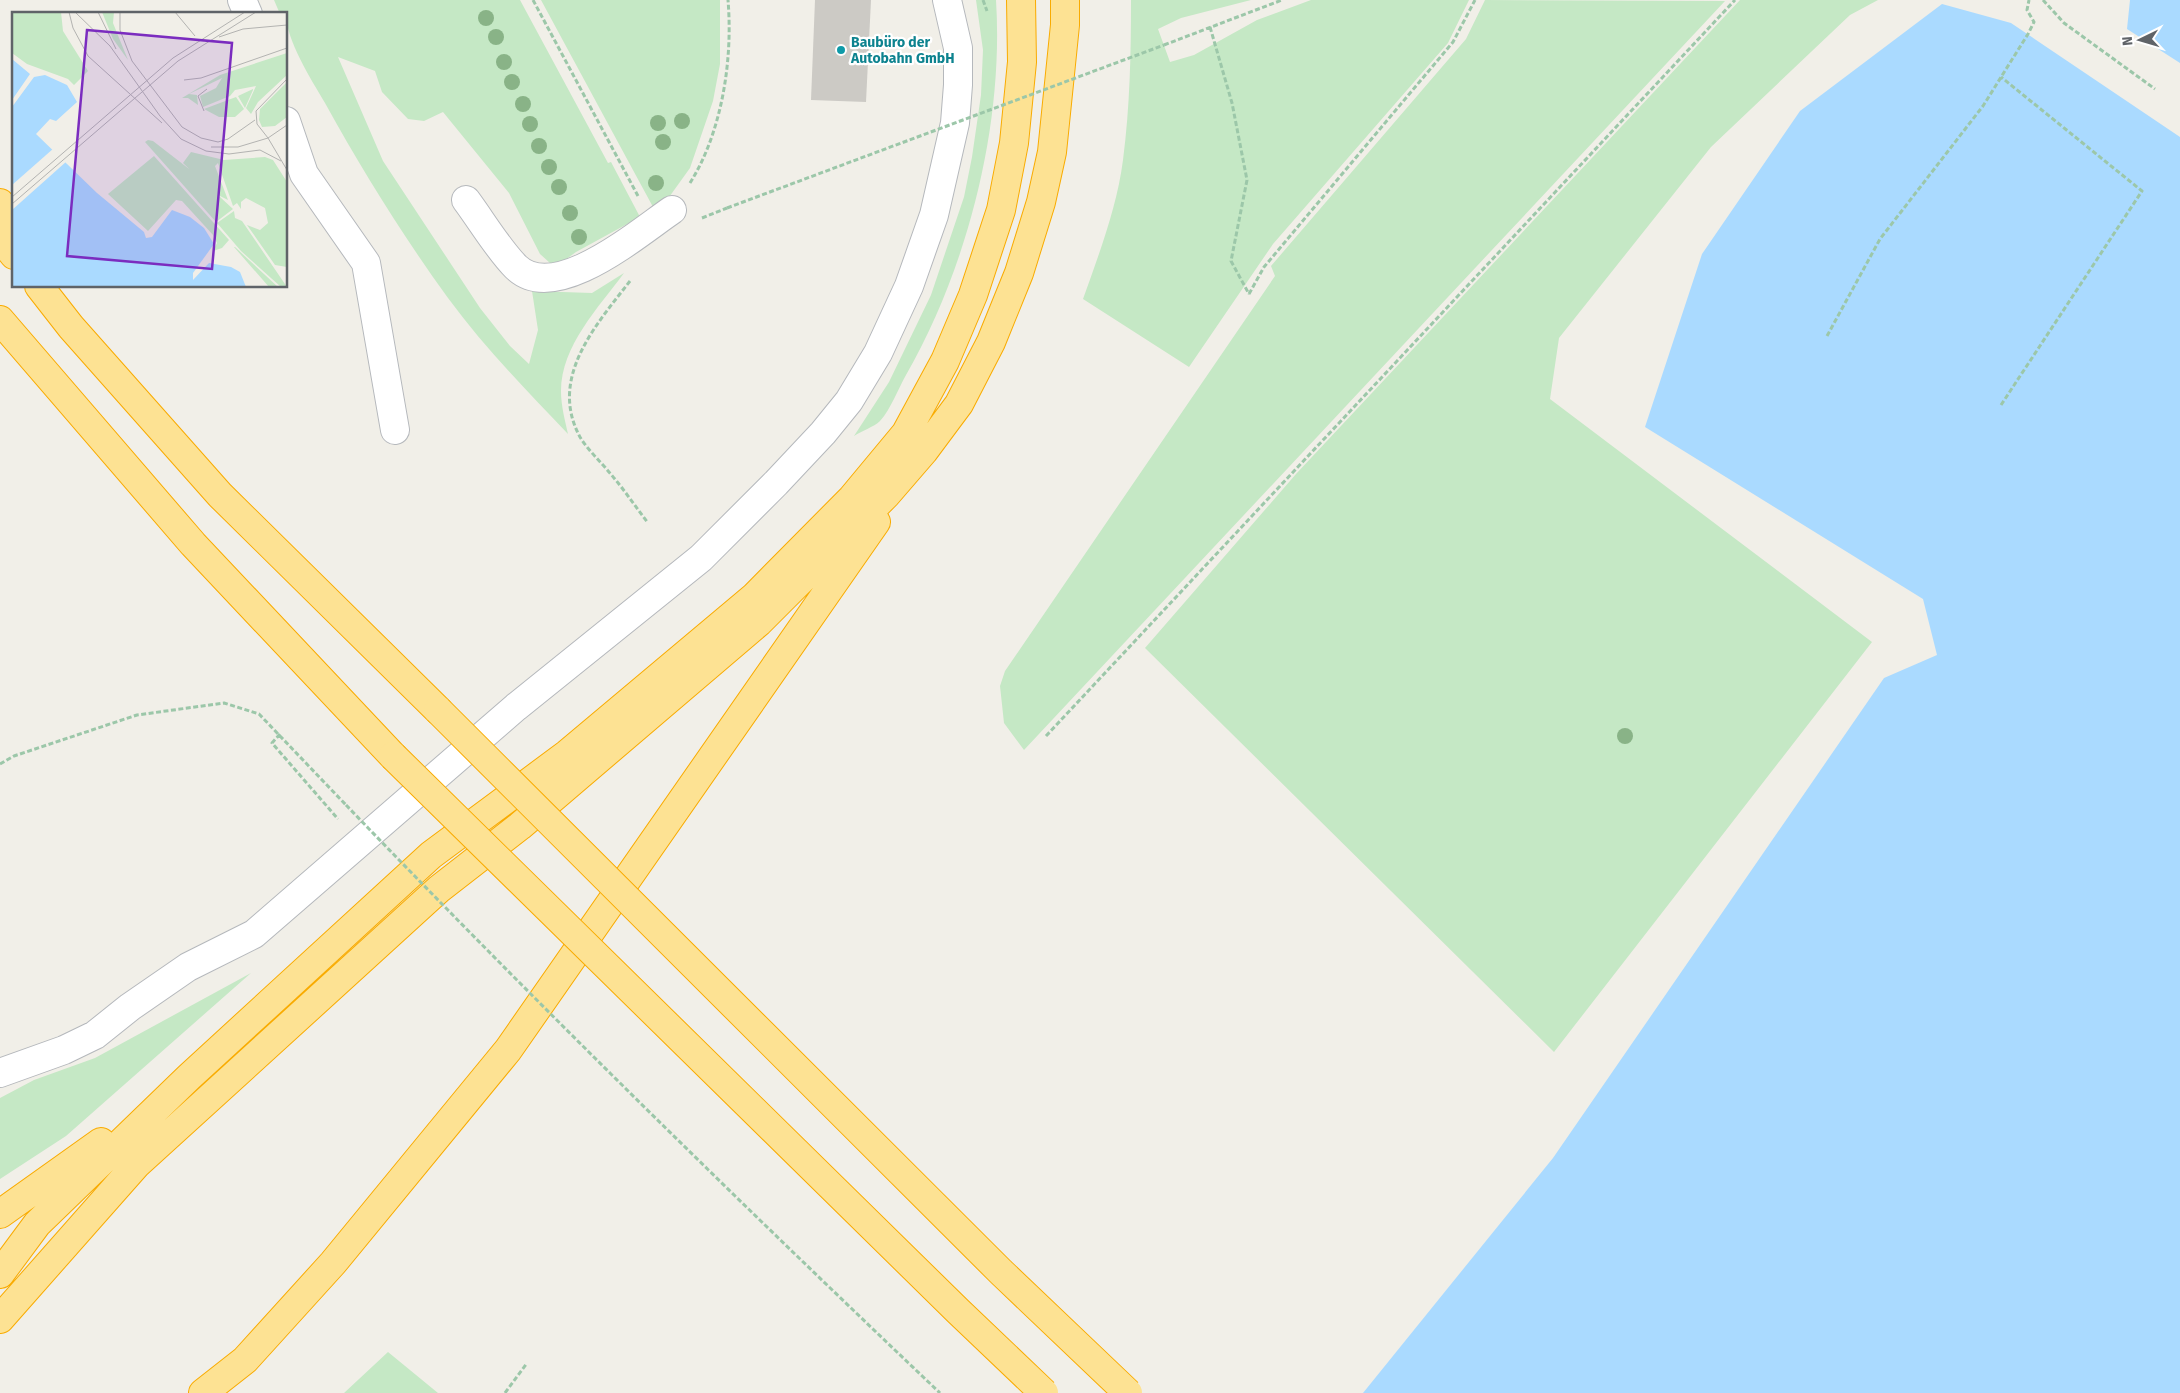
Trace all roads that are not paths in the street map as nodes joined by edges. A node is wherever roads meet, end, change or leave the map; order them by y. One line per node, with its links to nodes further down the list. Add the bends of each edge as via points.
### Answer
1 (242, 0): 5 (lane)
2 (947, 0): 19 (lane, via 958,48 958,85 955,123 934,216 909,286 878,353 849,401 823,433 701,558 516,707 254,934 188,967 95,1035)
3 (1021, 0): 20 (highway, via 1021,71 1014,144 1001,210 973,295 945,361 906,433 852,498 754,597 567,754 431,855)
4 (1065, 0): 18 (highway, via 1052,152 1019,274 991,342 959,404)
5 (247, 12)
6 (288, 127): 17 (lane, via 304,174 366,263)
7 (466, 200): 9 (lane, via 516,267 535,279 577,272)
8 (0, 203): 10 (highway)
9 (662, 217)
10 (12, 224)
11 (0, 238): 12 (highway)
12 (12, 253)
13 (41, 288): 16 (highway)
14 (49, 288): 16 (highway)
15 (0, 320): 25 (highway, bridge, via 193,544 393,756)
16 (71, 327): 26 (highway, bridge, via 220,495 994,1265)
17 (396, 430)
18 (924, 450): 23 (highway, via 886,495 759,622 520,826 439,888 136,1165); 24 (highway, via 840,576 508,1050 333,1262 244,1360)
19 (0, 1073)
20 (188, 1077): 21 (highway); 22 (highway, via 37,1224)
21 (0, 1214)
22 (0, 1274)
23 (0, 1319)
24 (203, 1393)
25 (1044, 1393)
26 (1128, 1393)

